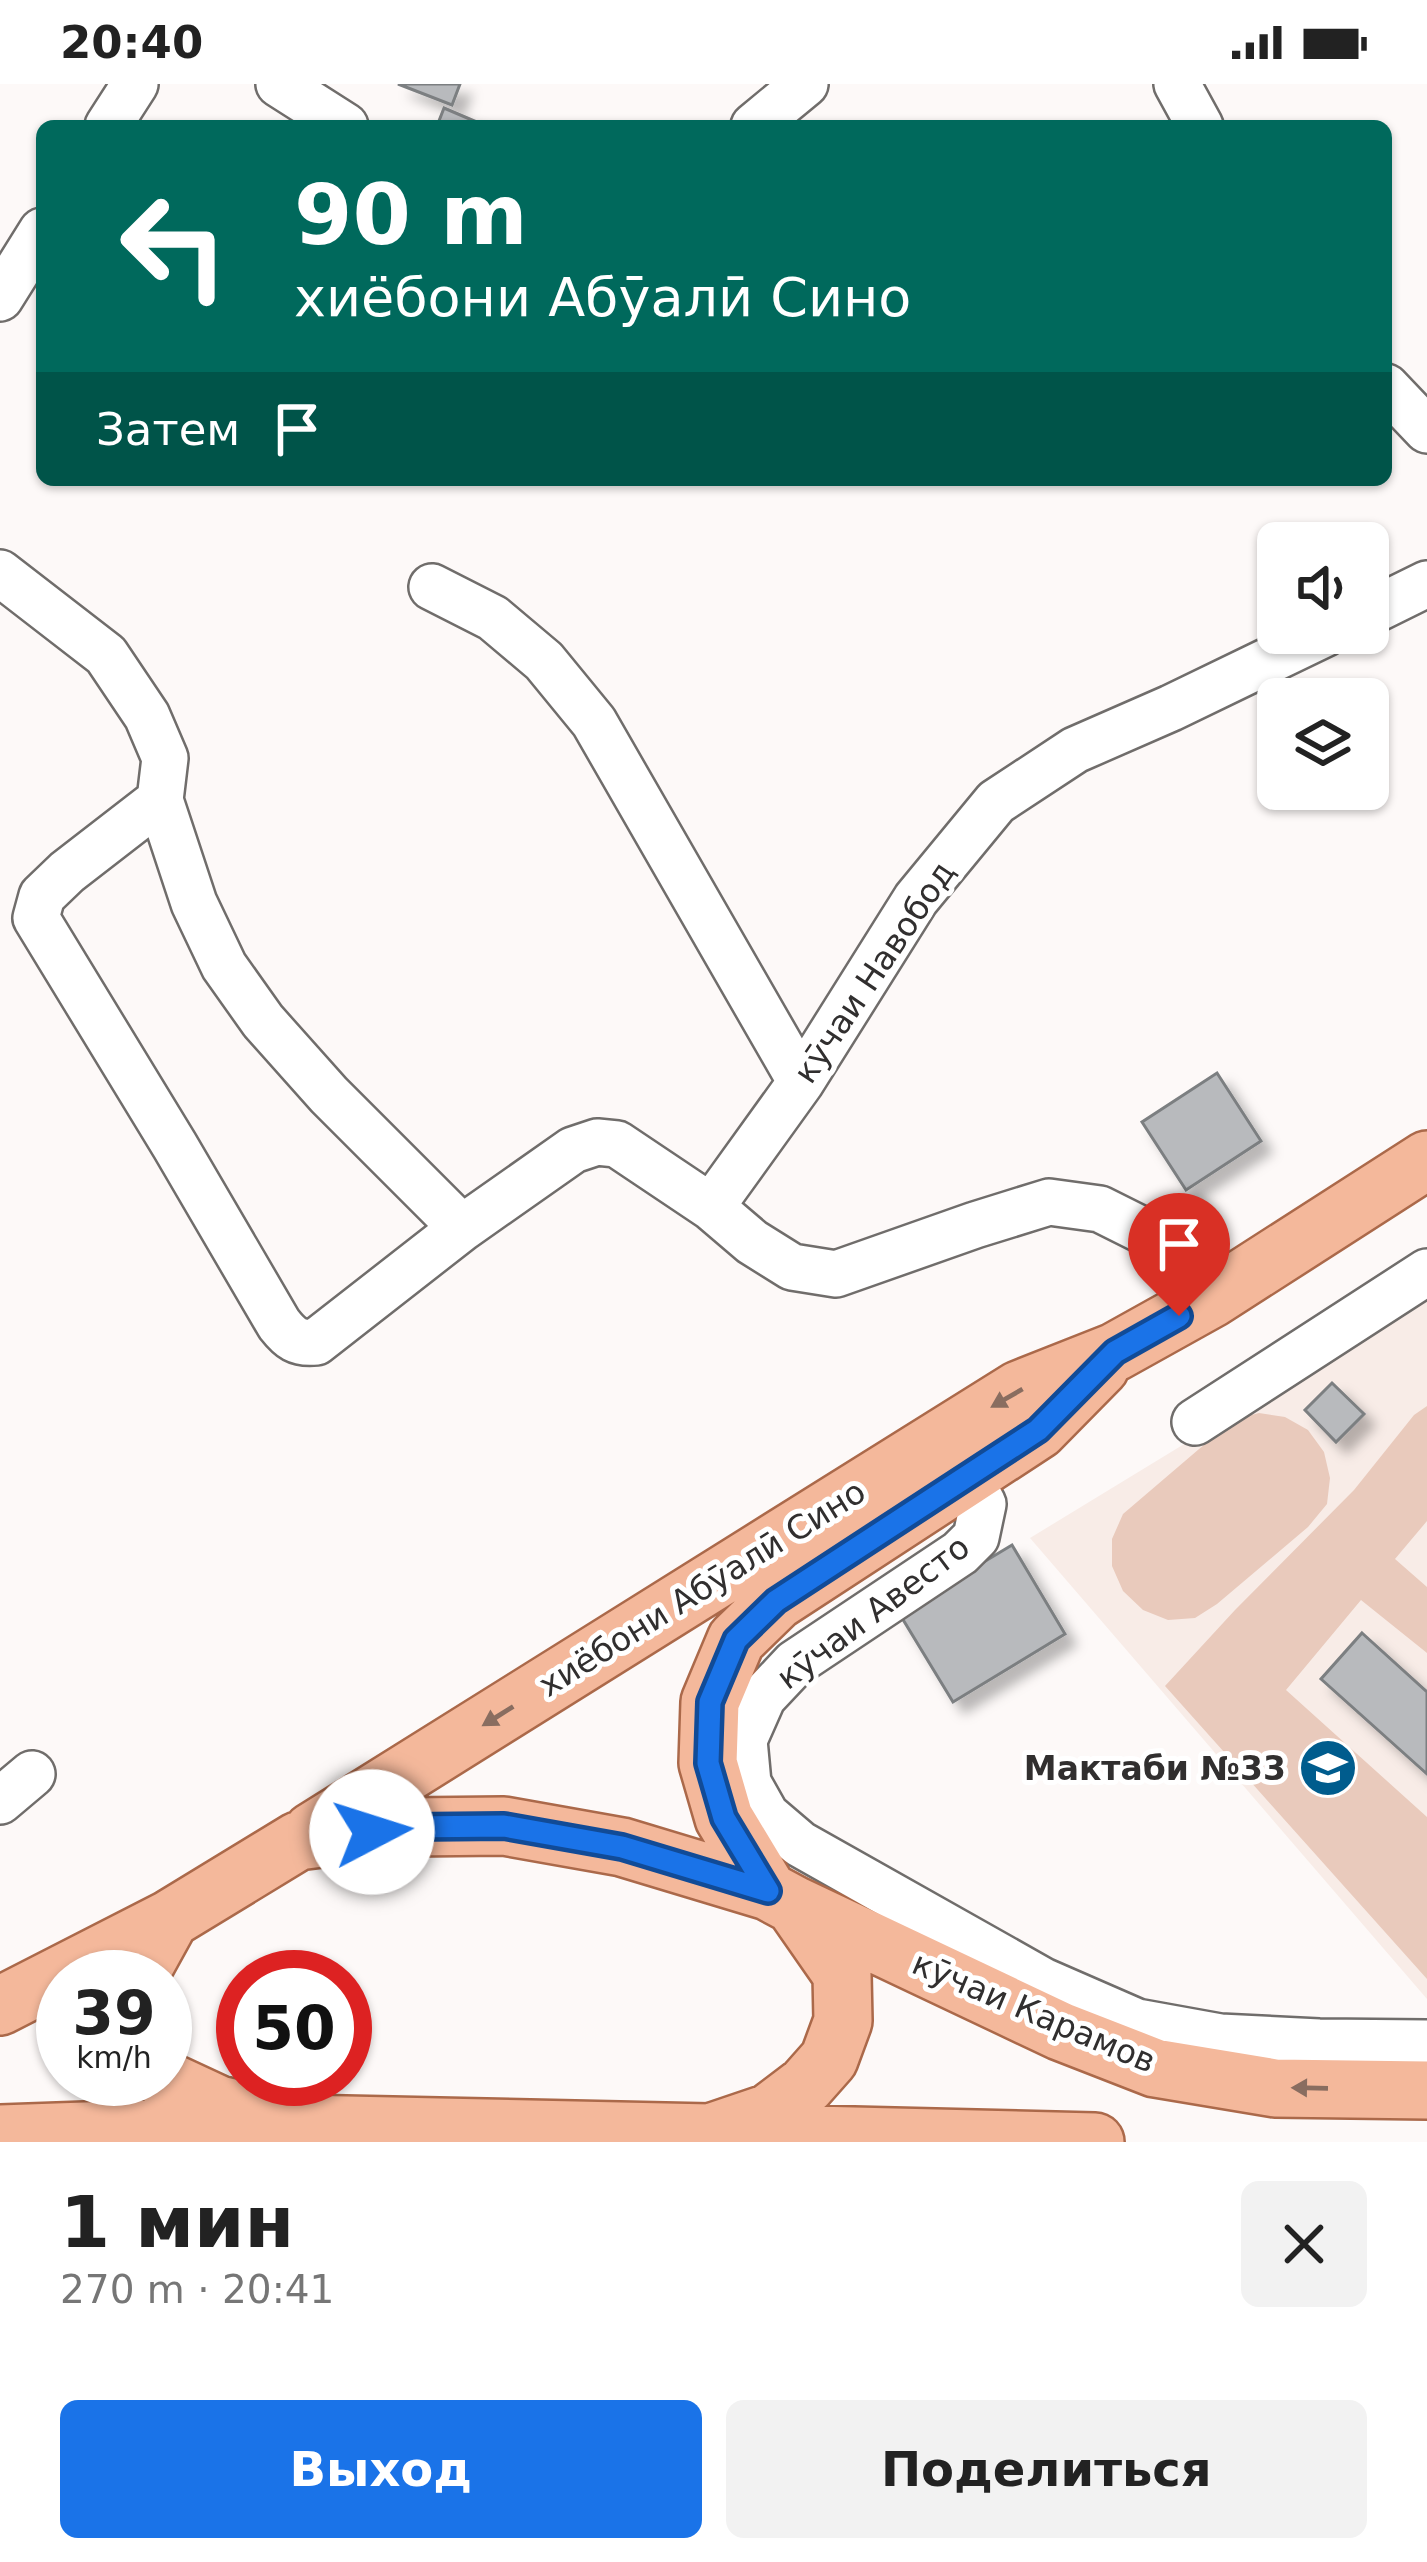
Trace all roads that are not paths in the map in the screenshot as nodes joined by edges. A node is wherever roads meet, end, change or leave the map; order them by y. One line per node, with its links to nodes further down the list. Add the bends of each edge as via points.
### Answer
1 (135, 84): 5 (street)
2 (279, 84): 6 (street)
3 (805, 84): 7 (street)
4 (1177, 84): 8 (street)
5 (112, 120)
6 (336, 120)
7 (761, 120)
8 (1197, 120)
9 (36, 241): 10 (street)
10 (0, 298)
11 (1392, 393): 12 (street)
12 (1427, 430)
13 (0, 573): 18 (street, via 106,655 165,758)
14 (1427, 584): 16 (street)
15 (432, 587): 19 (street, via 494,618 544,661 594,722)
16 (1389, 603)
17 (1283, 654): 19 (street, кӯчаи Навобод, via 1076,749 997,802 916,898)
18 (160, 800): 22 (street, via 194,903 250,1003); 22 (street, via 67,872 42,896 36,918 279,1324 290,1338 316,1342)
19 (801, 1082): 21 (street, кӯчаи Навобод)
20 (1427, 1160): 24 (main road, хиёбони Абӯалӣ Сино)
21 (712, 1207): 22 (street, via 617,1144 597,1142 572,1150); 24 (street, via 792,1267 836,1274 1049,1202 1100,1209 1148,1233)
22 (462, 1228)
23 (1427, 1272): 26 (street)
24 (1211, 1298): 25 (main road, хиёбони Абӯалӣ Сино)
25 (1115, 1352): 27 (main road, хиёбони Абӯалӣ Сино, via 1038,1430); 28 (main road, хиёбони Абӯалӣ Сино, one-way to 28, via 1018,1390)
26 (1195, 1422)
27 (968, 1476): 29 (main road, хиёбони Абӯалӣ Сино, via 776,1601 736,1640 710,1702 708,1763 724,1818); 33 (street, кӯчаи Авесто, via 983,1504 976,1537 795,1663 763,1696 744,1740 748,1784 766,1815 800,1844 1043,1981 1137,2022 1220,2036)
28 (298, 1841): 29 (main road, кӯчаи Карамов, via 504,1826 622,1847); 30 (main road, кӯчаи Карамов)
29 (781, 1898): 34 (main road, кӯчаи Карамов, one-way to 29, via 1275,2088 1155,2068); 37 (main road, via 842,1974 843,2020 829,2059 806,2085 769,2113)
30 (170, 1919): 31 (main road, кӯчаи Карамов); 32 (main road, кӯчаи Карамов)
31 (153, 1950)
32 (0, 2006)
33 (1427, 2043)
34 (1427, 2090)
35 (192, 2092): 36 (main road)
36 (299, 2124): 37 (main road); 38 (main road)
37 (710, 2133): 39 (main road)
38 (0, 2134)
39 (1095, 2142)

